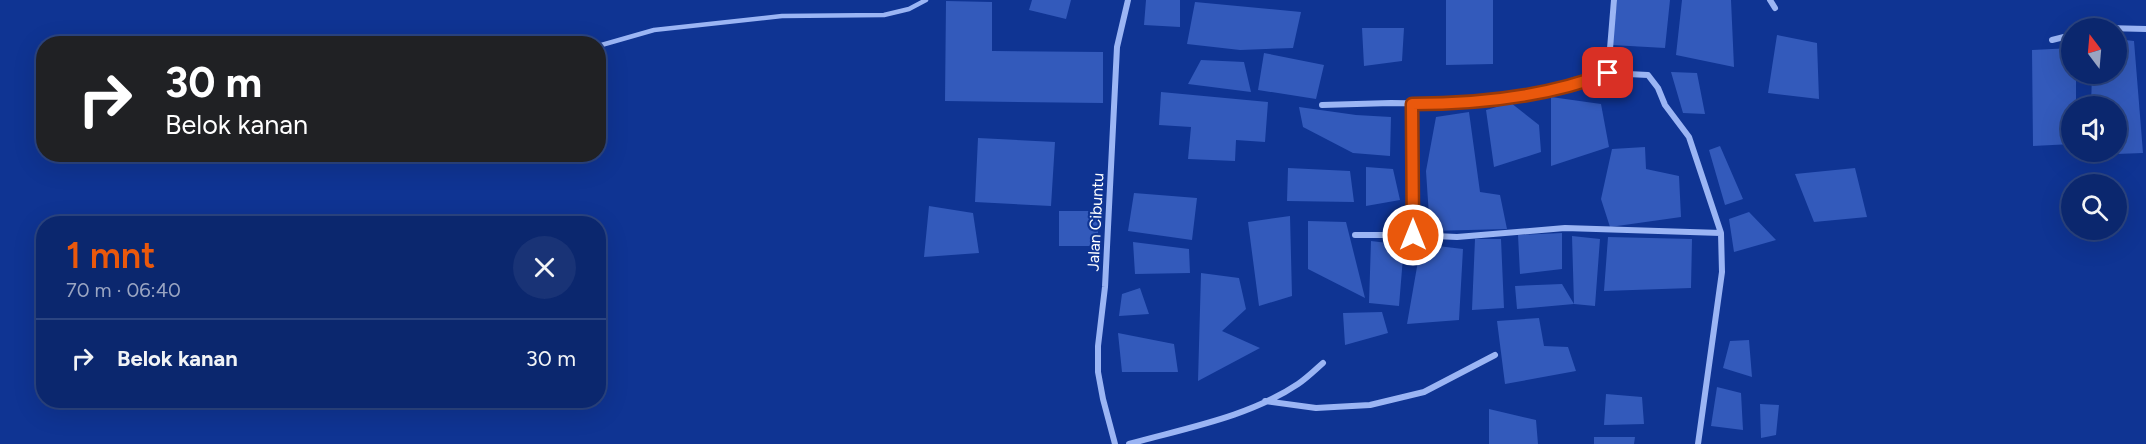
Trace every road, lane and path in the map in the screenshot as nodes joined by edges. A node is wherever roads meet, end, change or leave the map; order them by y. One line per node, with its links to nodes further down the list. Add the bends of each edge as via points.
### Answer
1 (926, 0): 10 (lane, via 884,15 770,17 654,30)
2 (1128, 0): 20 (street, Jalan Cibuntu, via 1117,47 1106,287 1098,346 1102,399)
3 (1614, 0): 11 (street)
4 (1770, 0): 5 (street)
5 (1775, 8)
6 (2127, 29): 7 (street)
7 (2146, 29)
8 (2061, 38): 9 (street)
9 (2052, 40)
10 (606, 44)
11 (1608, 73): 12 (street, via 1582,83 1507,98); 14 (street, via 1648,75 1658,88 1665,105 1689,137)
12 (1412, 104): 13 (street); 15 (street)
13 (1322, 105)
14 (1721, 233): 15 (street, via 1565,228 1456,237); 22 (street, via 1722,272)
15 (1413, 235): 16 (street)
16 (1355, 236)
17 (1495, 355): 19 (street, via 1424,392 1370,405 1316,408)
18 (1323, 363): 19 (street, via 1298,384)
19 (1265, 401): 21 (street, via 1225,417)
20 (1115, 444)
21 (1129, 444)
22 (1698, 444)

